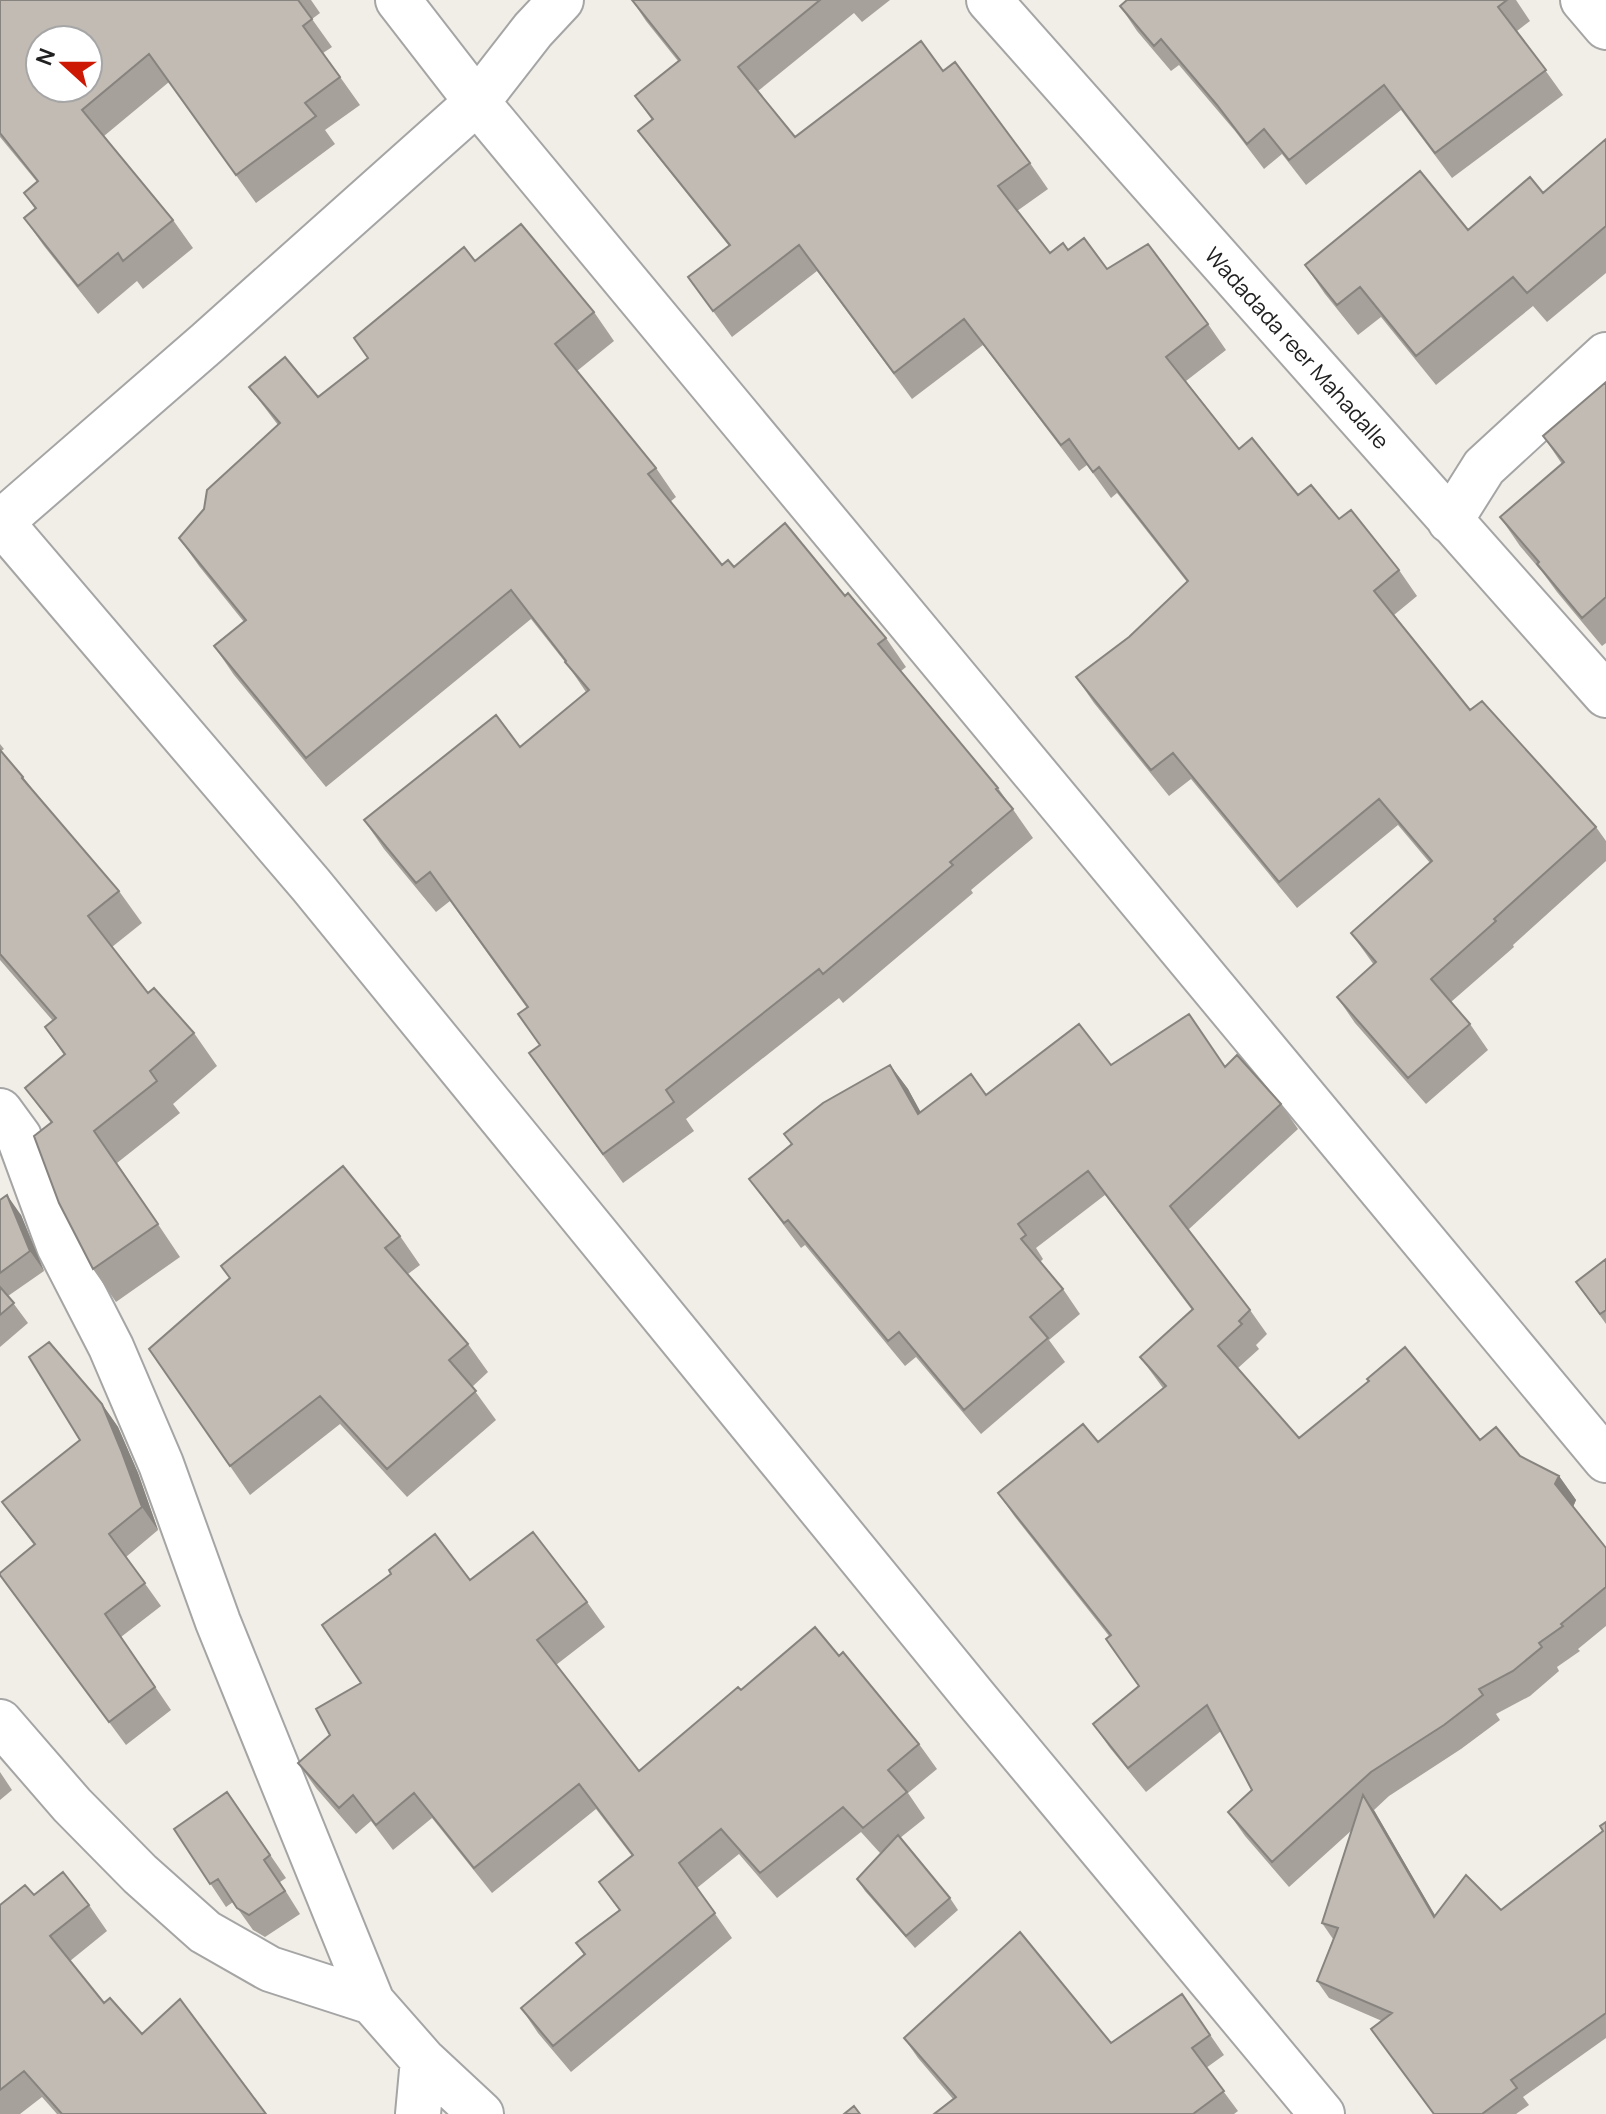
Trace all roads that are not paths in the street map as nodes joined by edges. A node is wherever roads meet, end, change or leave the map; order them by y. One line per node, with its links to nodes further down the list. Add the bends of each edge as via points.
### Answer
1 (398, 0): 6 (street)
2 (561, 0): 6 (street)
3 (989, 0): 8 (street, Wadadada reer Mahadalle)
4 (1583, 0): 5 (street)
5 (1606, 27)
6 (477, 102): 9 (street); 12 (street)
7 (1606, 355): 8 (street, via 1484,467)
8 (1450, 521): 10 (street, Wadadada reer Mahadalle)
9 (0, 522): 18 (street, via 311,885)
10 (1606, 695)
11 (0, 1111): 14 (street, via 19,1137 59,1246 111,1347 161,1464 218,1622)
12 (1606, 1460)
13 (0, 1722): 14 (street, via 72,1805 205,1932 270,1969)
14 (372, 2002): 15 (street)
15 (423, 2060): 16 (street); 17 (street)
16 (418, 2114)
17 (481, 2114)
18 (1322, 2114)

